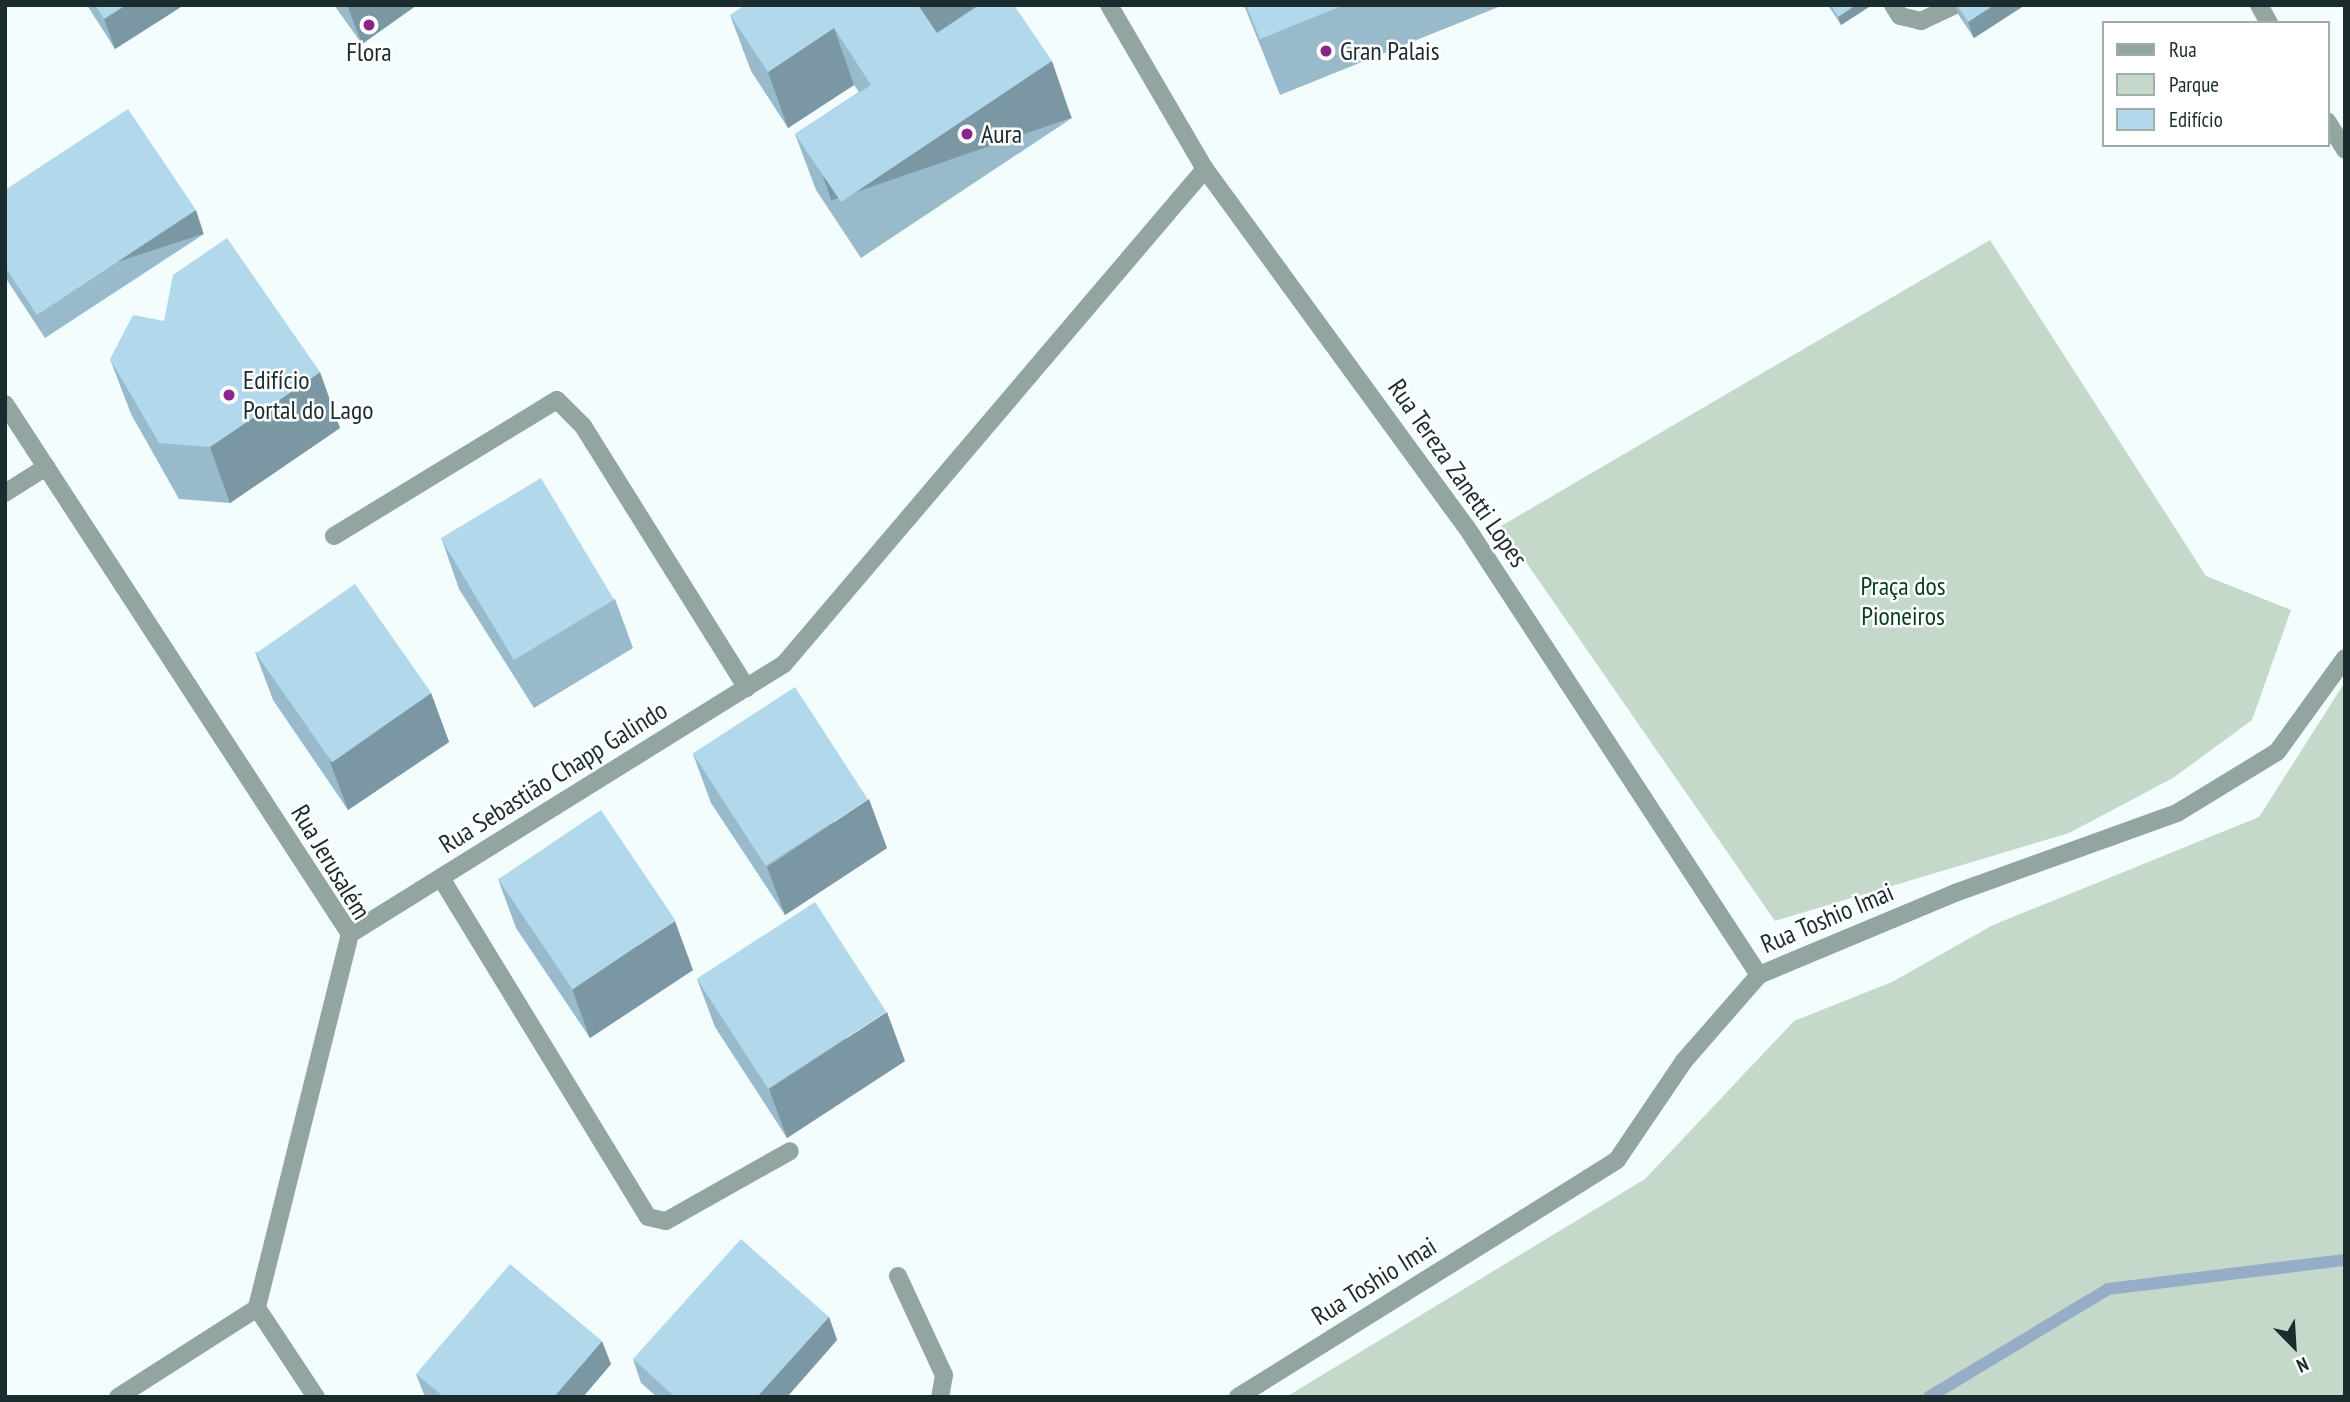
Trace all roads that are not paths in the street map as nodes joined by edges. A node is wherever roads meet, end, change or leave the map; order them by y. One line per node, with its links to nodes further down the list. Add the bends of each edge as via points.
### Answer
1 (1109, 5): 8 (street, Rua Tereza Zanetti Lopes)
2 (1893, 5): 3 (street, via 1900,16 1921,21)
3 (1955, 5)
4 (2259, 5): 5 (street)
5 (2268, 21)
6 (2329, 124): 7 (street)
7 (2345, 150)
8 (1205, 170): 14 (street, Rua Sebastião Chapp Galindo, via 784,664); 17 (street, Rua Tereza Zanetti Lopes, via 1467,528)
9 (5, 404): 10 (street, Rua Jerusalém)
10 (46, 467): 11 (street); 16 (street, Rua Jerusalém)
11 (5, 493)
12 (334, 536): 14 (street, via 557,400 583,426)
13 (2345, 658): 17 (street, Rua Toshio Imai, via 2277,752 2177,813 1968,888)
14 (747, 688): 15 (street, Rua Sebastião Chapp Galindo)
15 (441, 878): 16 (street, Rua Sebastião Chapp Galindo); 18 (street, via 648,1217 666,1221)
16 (350, 934): 20 (street, Rua Jerusalém)
17 (1759, 975): 24 (street, Rua Toshio Imai, via 1684,1061 1617,1160)
18 (790, 1151)
19 (898, 1276): 23 (street, via 944,1375)
20 (257, 1308): 21 (street); 22 (street)
21 (118, 1397)
22 (316, 1397)
23 (940, 1397)
24 (1238, 1397)

